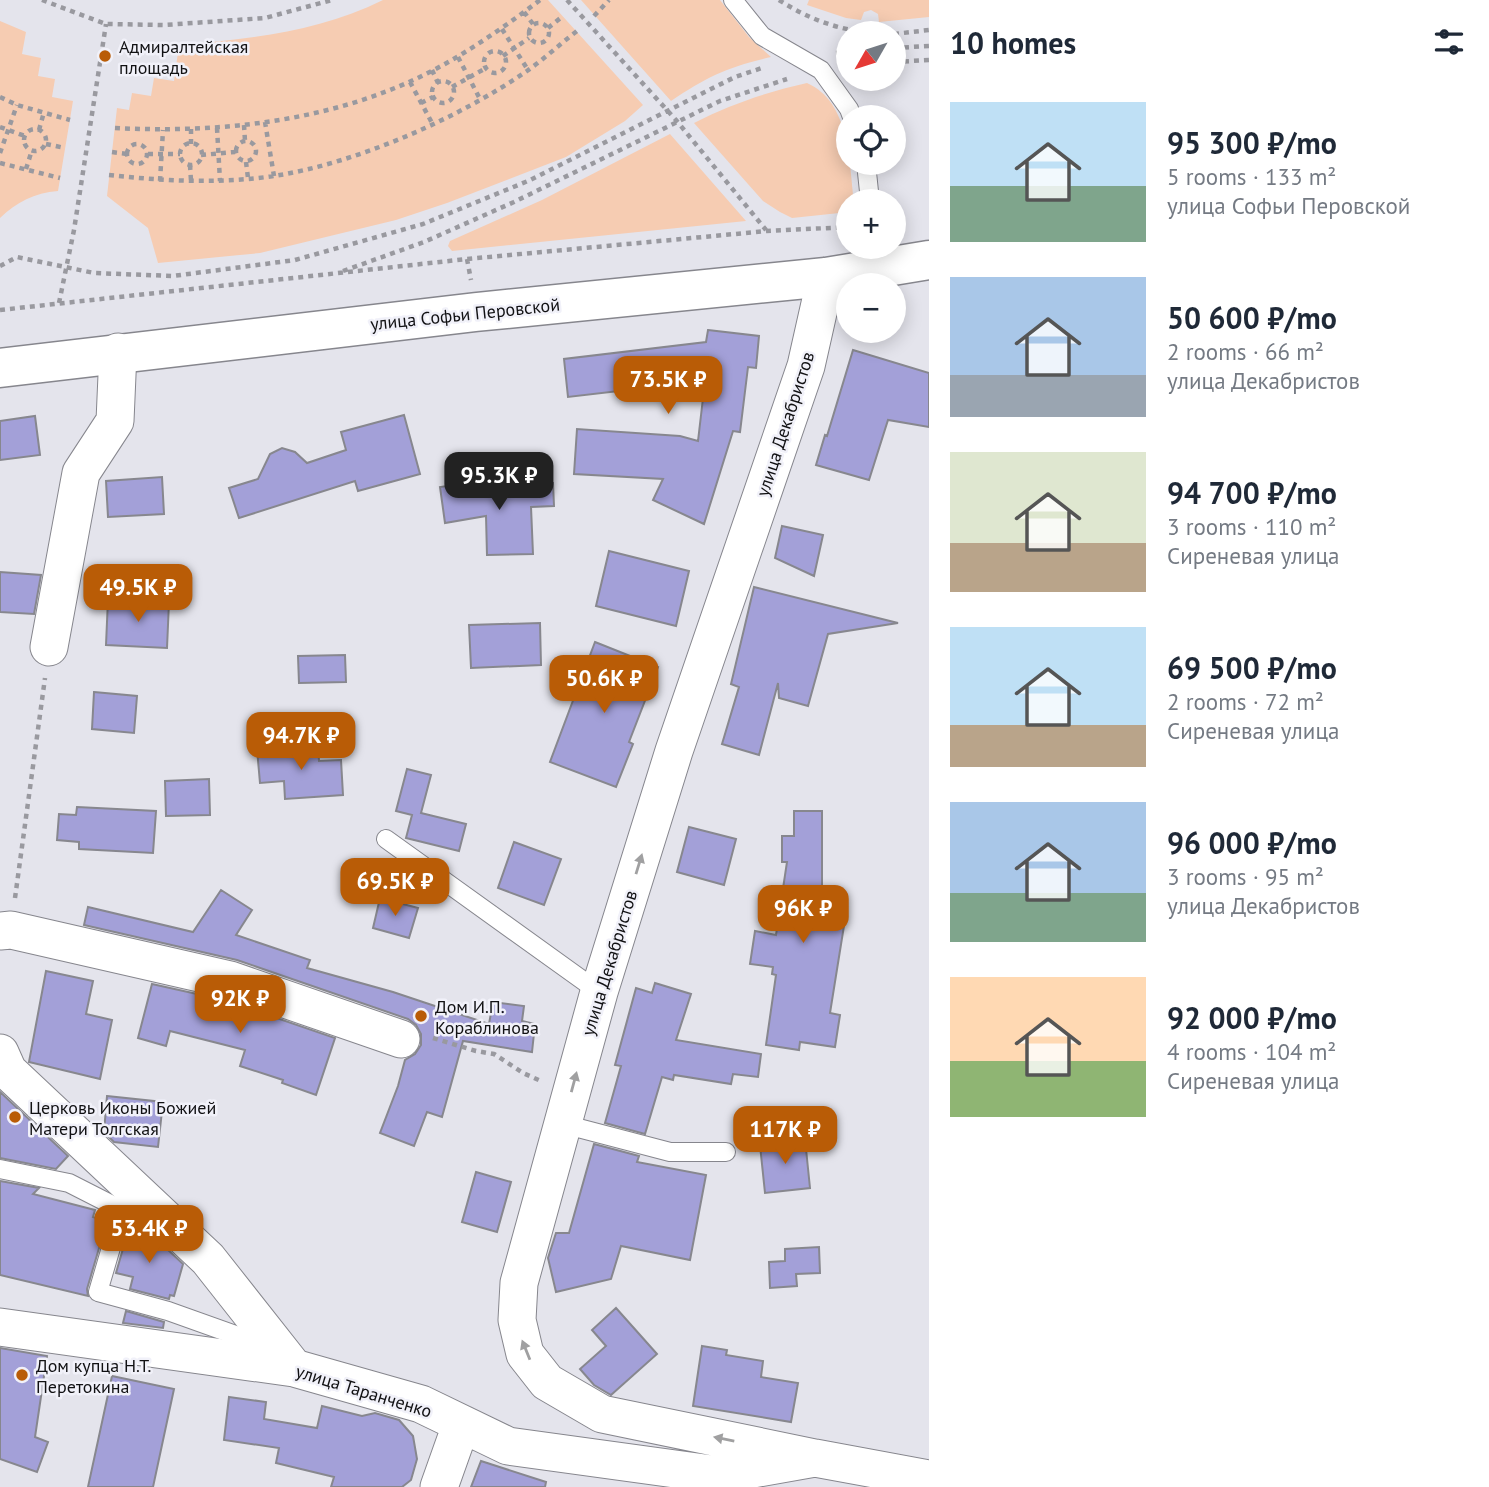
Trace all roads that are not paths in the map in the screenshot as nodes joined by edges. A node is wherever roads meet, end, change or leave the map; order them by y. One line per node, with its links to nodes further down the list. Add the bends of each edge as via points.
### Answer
1 (733, 0): 2 (lane, via 762,36 821,70)
2 (846, 105)
3 (873, 259): 6 (main road, улица Софьи Перовской)
4 (902, 259): 5 (main road, улица Софьи Перовской)
5 (929, 260)
6 (826, 277): 7 (main road, улица Софьи Перовской); 12 (street, улица Декабристов, one-way to 6, via 674,751 806,366)
7 (118, 352): 8 (main road, улица Софьи Перовской); 9 (street, via 115,421 81,473)
8 (0, 368)
9 (50, 647)
10 (386, 839): 12 (lane)
11 (6, 931): 13 (street, via 230,980)
12 (599, 992): 15 (street, улица Декабристов, one-way to 12)
13 (401, 1040)
14 (4, 1062): 19 (street, via 208,1259)
15 (563, 1124): 16 (lane, via 670,1152); 21 (street, улица Декабристов, one-way to 15, via 602,1414 547,1382 525,1354 517,1320 519,1283)
16 (726, 1152)
17 (0, 1169): 19 (lane, via 69,1183 122,1210 98,1292 168,1311)
18 (0, 1327): 19 (street, улица Таранченко)
19 (286, 1359): 20 (street, улица Таранченко, via 421,1404)
20 (461, 1424): 21 (street, улица Таранченко, via 508,1446 719,1475); 23 (street)
21 (815, 1458): 22 (street, улица Таранченко)
22 (929, 1479)
23 (439, 1487)

